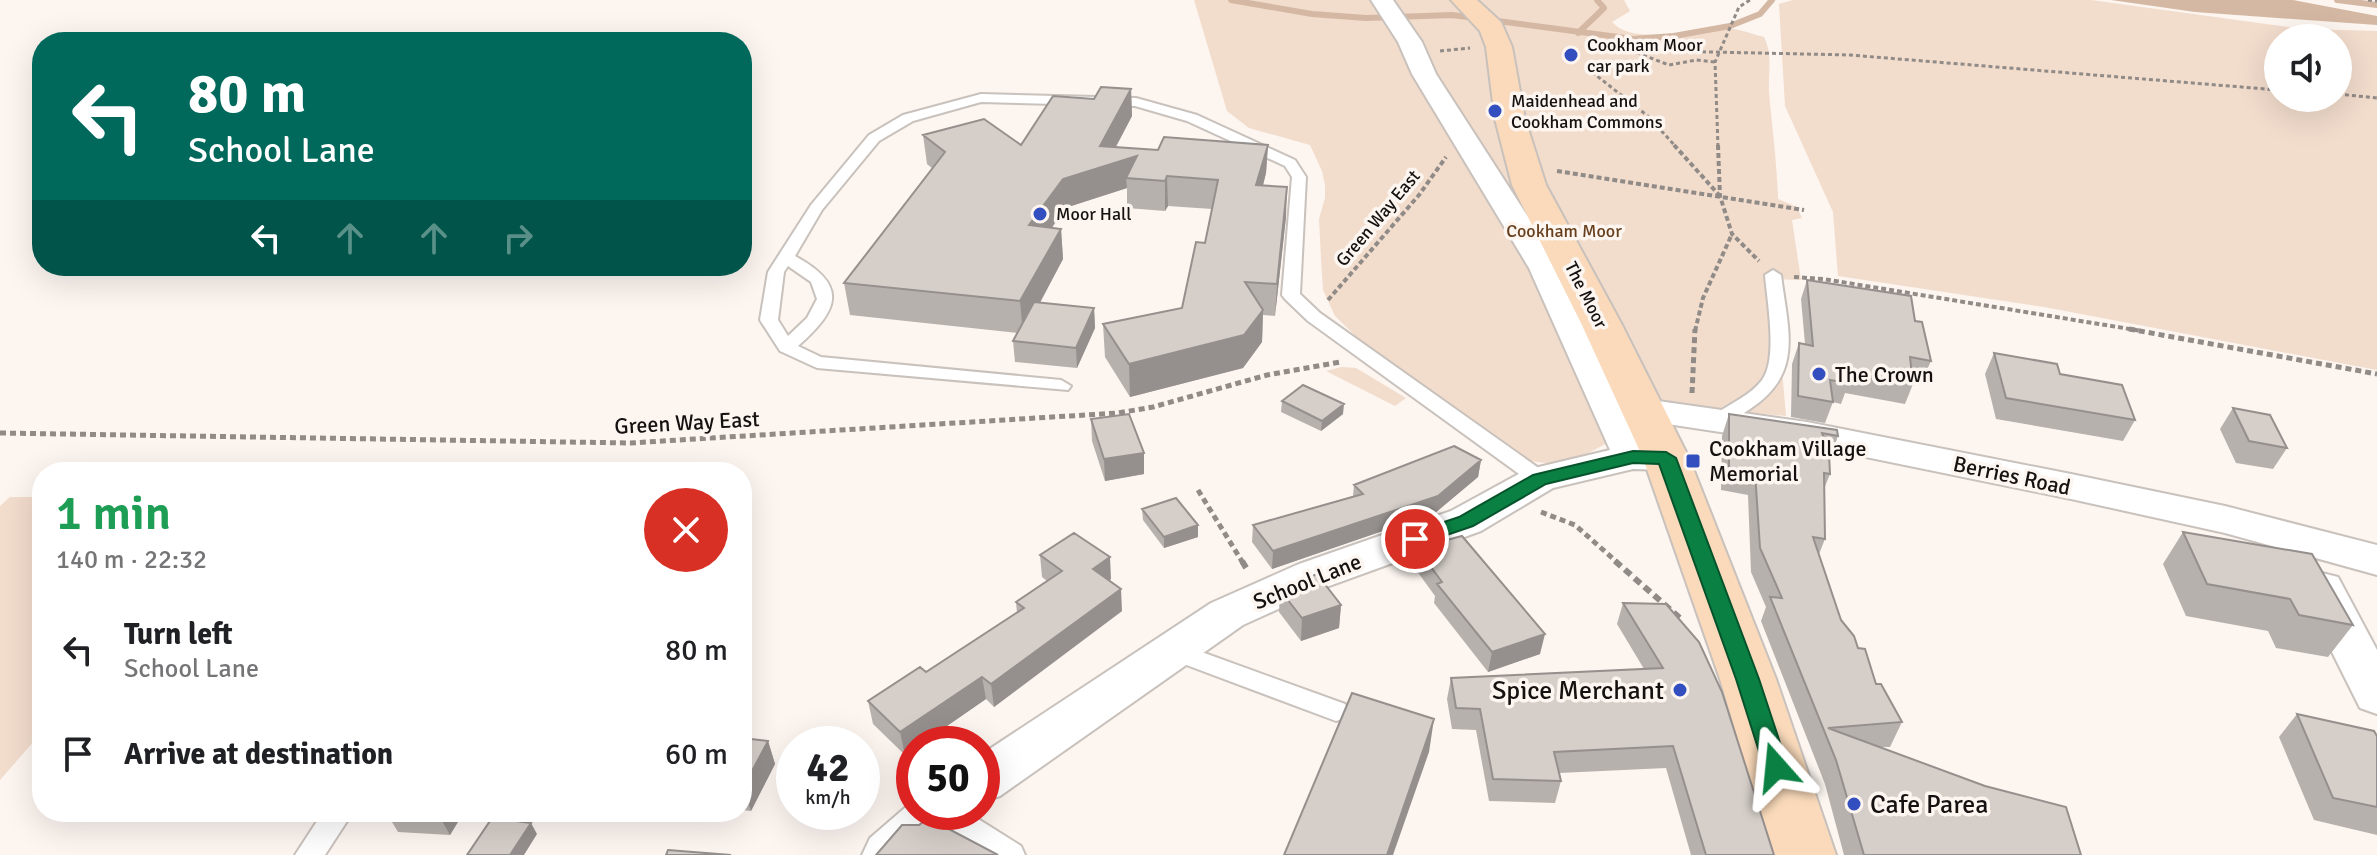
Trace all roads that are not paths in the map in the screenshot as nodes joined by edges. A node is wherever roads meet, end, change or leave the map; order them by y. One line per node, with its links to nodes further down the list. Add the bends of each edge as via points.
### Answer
1 (1382, 0): 9 (street, via 1545,268)
2 (1489, 26): 8 (main road, The Moor, via 1529,185)
3 (785, 257): 5 (lane, via 776,272 769,320); 5 (lane, via 827,291 827,302); 10 (lane, via 816,208 874,138 908,118 981,98 1136,102 1192,118 1290,163 1299,177 1291,295)
4 (1773, 275): 7 (lane, via 1778,333 1774,377 1757,395)
5 (786, 347): 6 (lane, via 817,362)
6 (1061, 386)
7 (1708, 407): 8 (street, Berries Road); 11 (street, Berries Road)
8 (1644, 410): 9 (main road, The Moor)
9 (1650, 458): 10 (street, School Lane); 23 (main road, The Moor, via 1748,679)
10 (1524, 489): 13 (street, School Lane, via 1466,521 1314,575 1227,614)
11 (2296, 536): 12 (street, Berries Road); 14 (street)
12 (2377, 560)
13 (1174, 651): 15 (lane); 16 (street, School Lane)
14 (2377, 695)
15 (1336, 711)
16 (1000, 769)
17 (332, 822): 20 (lane)
18 (917, 830): 21 (street)
19 (972, 830): 22 (lane)
20 (309, 855)
21 (889, 855)
22 (1011, 855)
23 (1804, 855)

